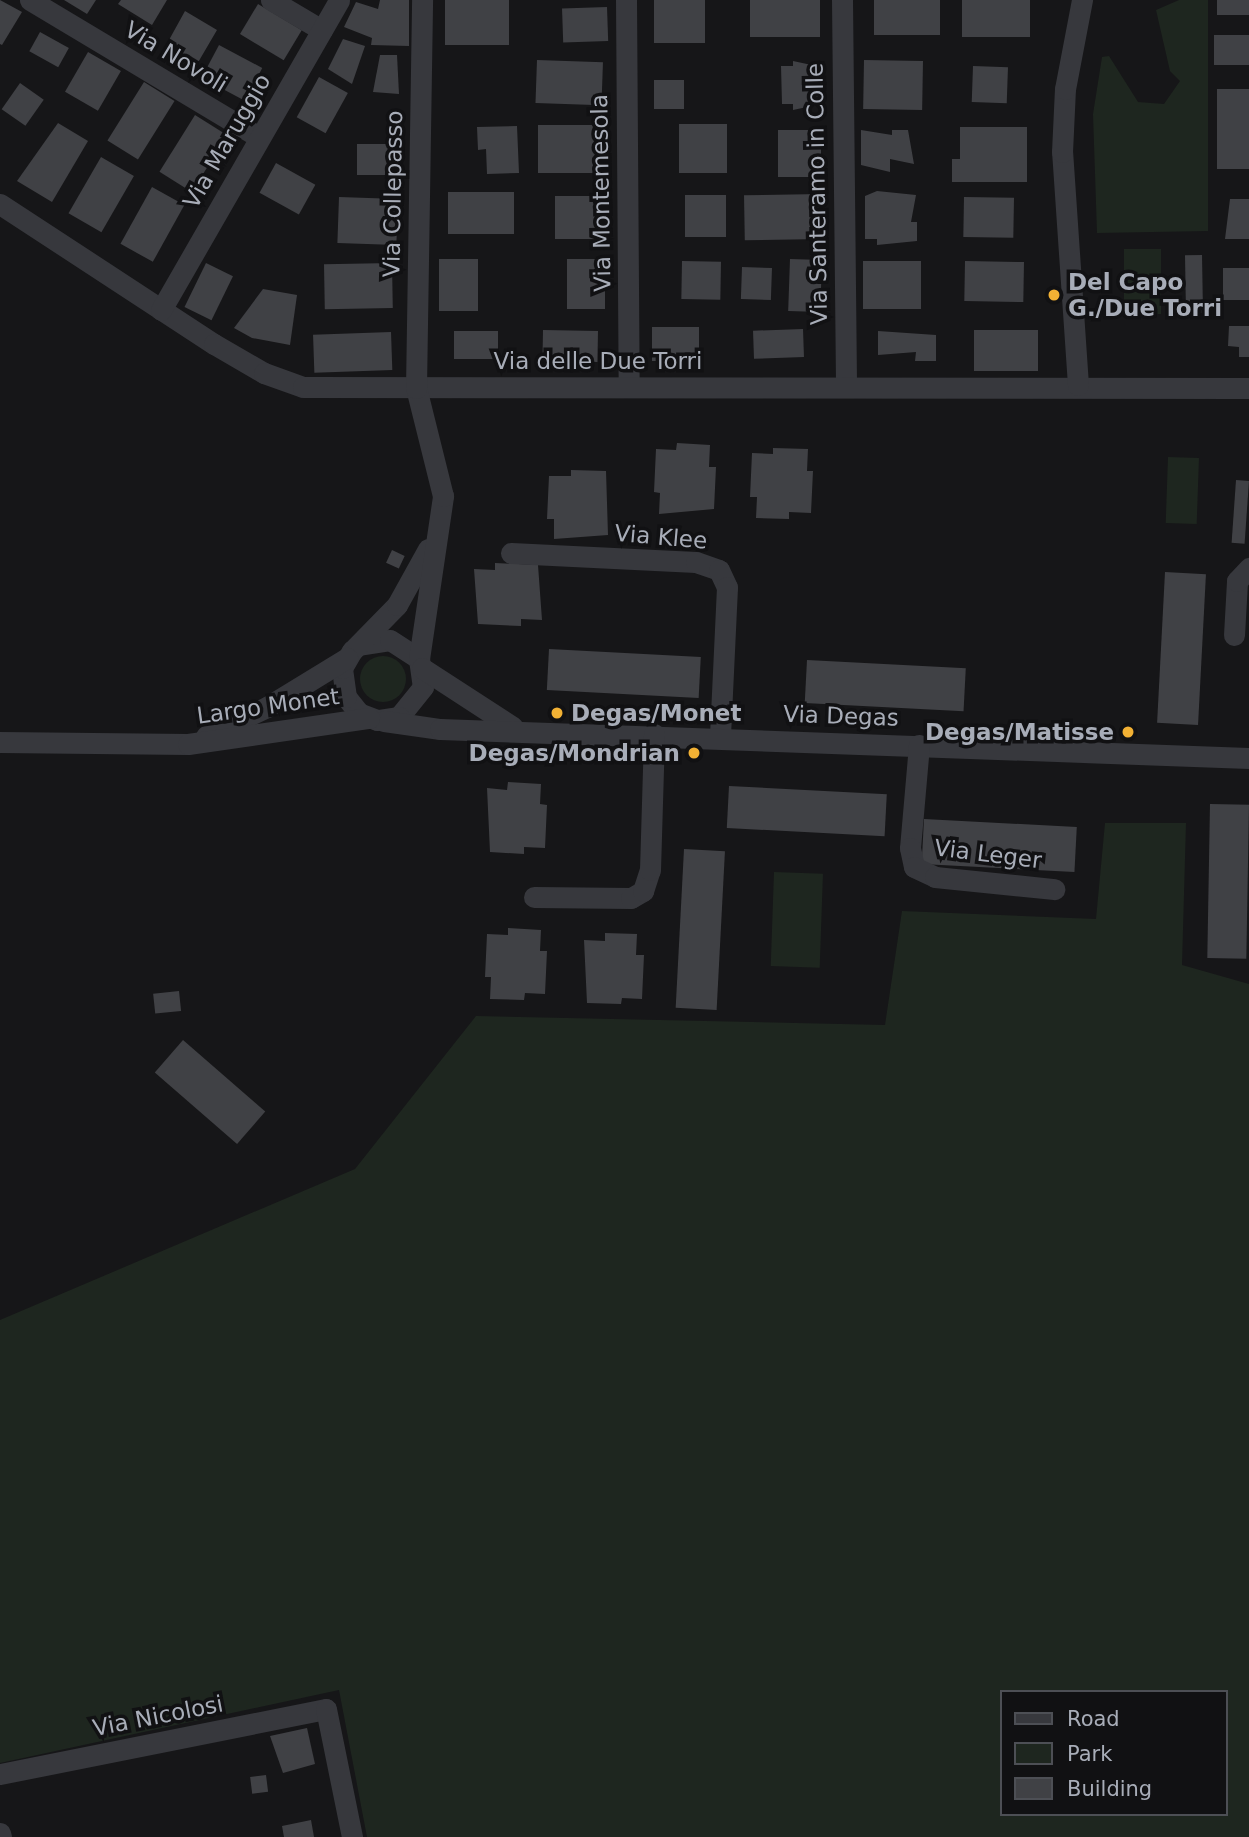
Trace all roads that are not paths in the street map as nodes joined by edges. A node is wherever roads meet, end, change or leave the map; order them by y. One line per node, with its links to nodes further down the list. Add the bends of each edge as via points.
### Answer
1 (30, 0): 9 (street, Via Novoli)
2 (271, 0): 8 (street)
3 (339, 0): 8 (street, Via Maruggio)
4 (422, 0): 15 (street, Via Collepasso)
5 (626, 0): 12 (street, Via Montemesola)
6 (842, 0): 14 (street, Via Santeramo in Colle)
7 (1082, 0): 13 (street, via 1065,89 1062,152)
8 (322, 30): 9 (street, Via Maruggio)
9 (259, 137): 11 (street, Via Maruggio)
10 (0, 204): 11 (street, Via delle Due Torri)
11 (161, 310): 15 (street, Via delle Due Torri, via 289,384)
12 (629, 386): 14 (street, Via delle Due Torri); 15 (street, Via delle Due Torri)
13 (1078, 386): 14 (street, Via delle Due Torri); 16 (street, Via delle Due Torri)
14 (846, 387)
15 (416, 388): 17 (street, via 442,483)
16 (1249, 388)
17 (435, 539): 21 (street, Largo Monet, via 397,605); 22 (street, Largo Monet)
18 (511, 553): 26 (street, Via Klee, via 696,562 719,570 727,584)
19 (1249, 568): 20 (street, via 1237,582)
20 (1234, 635)
21 (353, 651): 22 (street, Largo Monet, via 390,640); 23 (street, Largo Monet, via 341,679 346,697); 28 (street, Largo Monet, via 267,707)
22 (420, 664): 23 (street, Largo Monet, via 423,687 414,703); 24 (street)
23 (376, 719): 24 (street, Via Degas, via 429,728); 28 (street, Largo Monet)
24 (515, 728): 25 (street, Via Degas)
25 (654, 734): 26 (street, Via Degas); 32 (street, via 650,875 643,891 631,898)
26 (720, 737): 29 (street, Via Degas)
27 (0, 742): 28 (street)
28 (188, 744)
29 (919, 745): 30 (street, Via Degas); 31 (street, Via Leger, via 910,848 914,867 935,877)
30 (1249, 758)
31 (1054, 889)
32 (534, 897)
33 (0, 1774): 34 (street, Via Nicolosi, via 326,1709)
34 (352, 1837)

